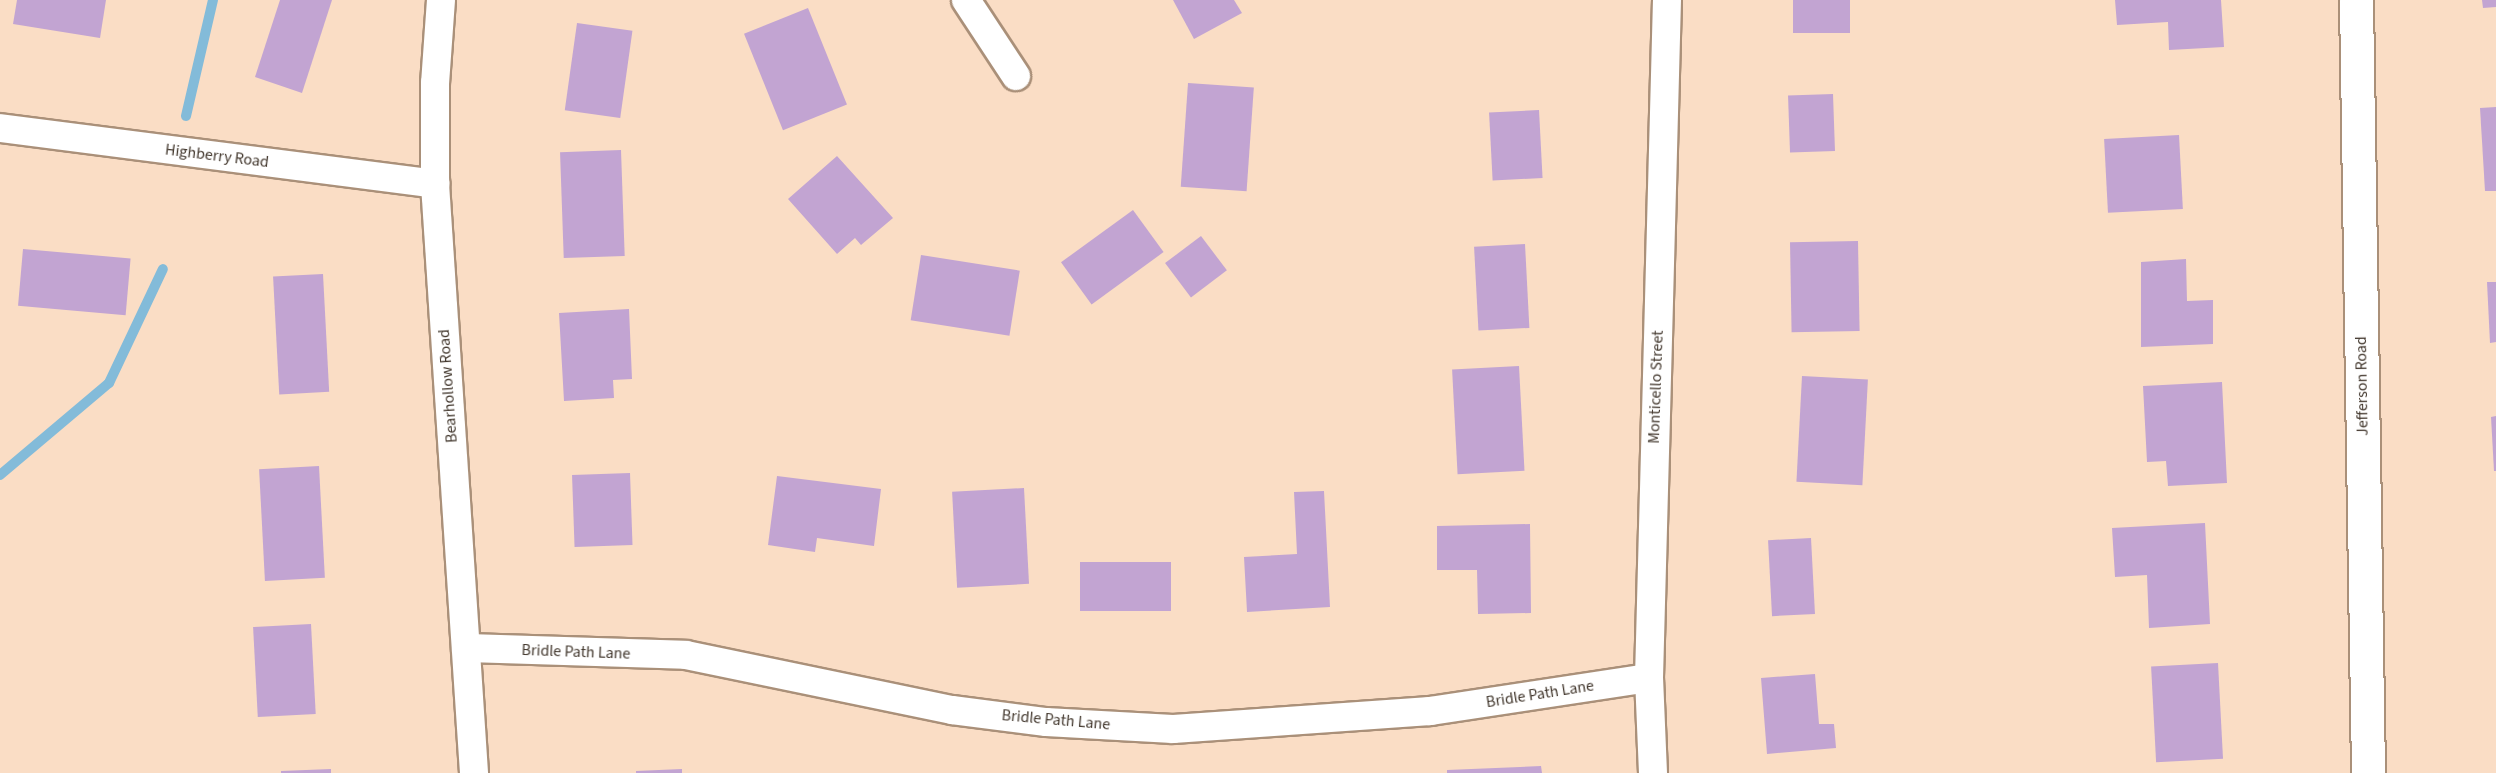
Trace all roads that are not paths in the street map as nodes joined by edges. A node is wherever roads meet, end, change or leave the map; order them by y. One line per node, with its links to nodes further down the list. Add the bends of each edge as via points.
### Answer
1 (441, 0): 7 (street, Bearhollow Road, via 435,83)
2 (966, 0): 5 (street)
3 (1667, 0): 9 (street, Monticello Street)
4 (2356, 0): 12 (street, Jefferson Road)
5 (1016, 75)
6 (0, 128): 7 (street, Highberry Road)
7 (435, 184): 8 (street, Bearhollow Road)
8 (466, 648): 9 (street, Bridle Path Lane, via 686,655 952,710 1046,722 1173,729 1430,711); 10 (street, Bearhollow Road)
9 (1649, 678): 11 (street, Monticello Street)
10 (474, 773)
11 (1653, 773)
12 (2368, 773)

